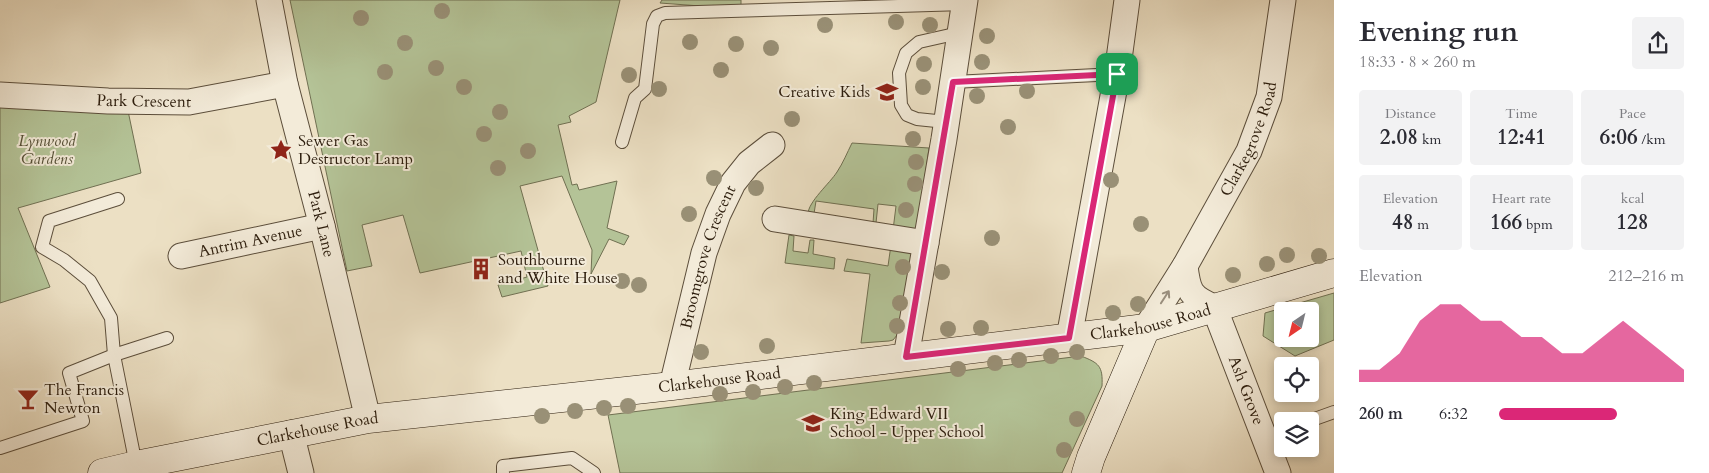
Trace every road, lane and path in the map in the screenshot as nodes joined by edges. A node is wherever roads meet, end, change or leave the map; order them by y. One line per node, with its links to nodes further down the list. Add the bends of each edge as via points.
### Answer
1 (269, 0): 8 (street, Park Lane)
2 (1127, 0): 6 (street)
3 (1283, 0): 18 (street, Clarkegrove Road, via 1269,97 1249,151)
4 (965, 2): 5 (street); 11 (lane, via 665,13 657,16 653,24 644,89 635,98)
5 (960, 33): 7 (street); 10 (lane, via 919,42 906,53 899,73 901,105 907,115)
6 (1117, 74): 7 (lane); 23 (street)
7 (953, 82): 10 (street)
8 (285, 84): 9 (street, Park Crescent, via 189,102); 15 (street, Park Lane)
9 (0, 96)
10 (946, 122): 16 (street)
11 (622, 142)
12 (772, 145): 26 (street, Broomgrove Crescent, via 749,163 733,183 718,214 704,253)
13 (118, 198): 24 (lane, via 49,221 42,247 90,281 111,318)
14 (775, 219): 16 (street)
15 (322, 226): 17 (street, Antrim Avenue); 29 (street, Park Lane)
16 (926, 243): 25 (street)
17 (181, 256)
18 (1185, 266): 20 (street, via 1190,290 1196,299); 21 (street, Clarkegrove Road, one-way to 18)
19 (1334, 273): 20 (main road, Clarkehouse Road)
20 (1214, 307): 21 (main road, Clarkehouse Road); 31 (street, Ash Grove)
21 (1146, 328): 23 (main road, Clarkehouse Road); 38 (main road)
22 (167, 338): 24 (lane)
23 (1069, 338): 25 (main road, Clarkehouse Road)
24 (114, 355): 32 (lane, via 69,373 83,421); 33 (lane)
25 (906, 357): 26 (main road, Clarkehouse Road)
26 (672, 386): 29 (main road, Clarkehouse Road)
27 (1334, 412): 28 (lane)
28 (1319, 417)
29 (368, 419): 30 (main road, Clarkehouse Road)
30 (292, 433): 33 (main road, Clarkehouse Road, via 183,461); 35 (street)
31 (1273, 435): 39 (street, Ash Grove)
32 (0, 448)
33 (136, 465): 34 (main road, Clarkehouse Road)
34 (102, 473)
35 (301, 473)
36 (504, 473): 37 (lane, via 503,466 572,458)
37 (594, 473)
38 (1086, 473)
39 (1278, 473)

